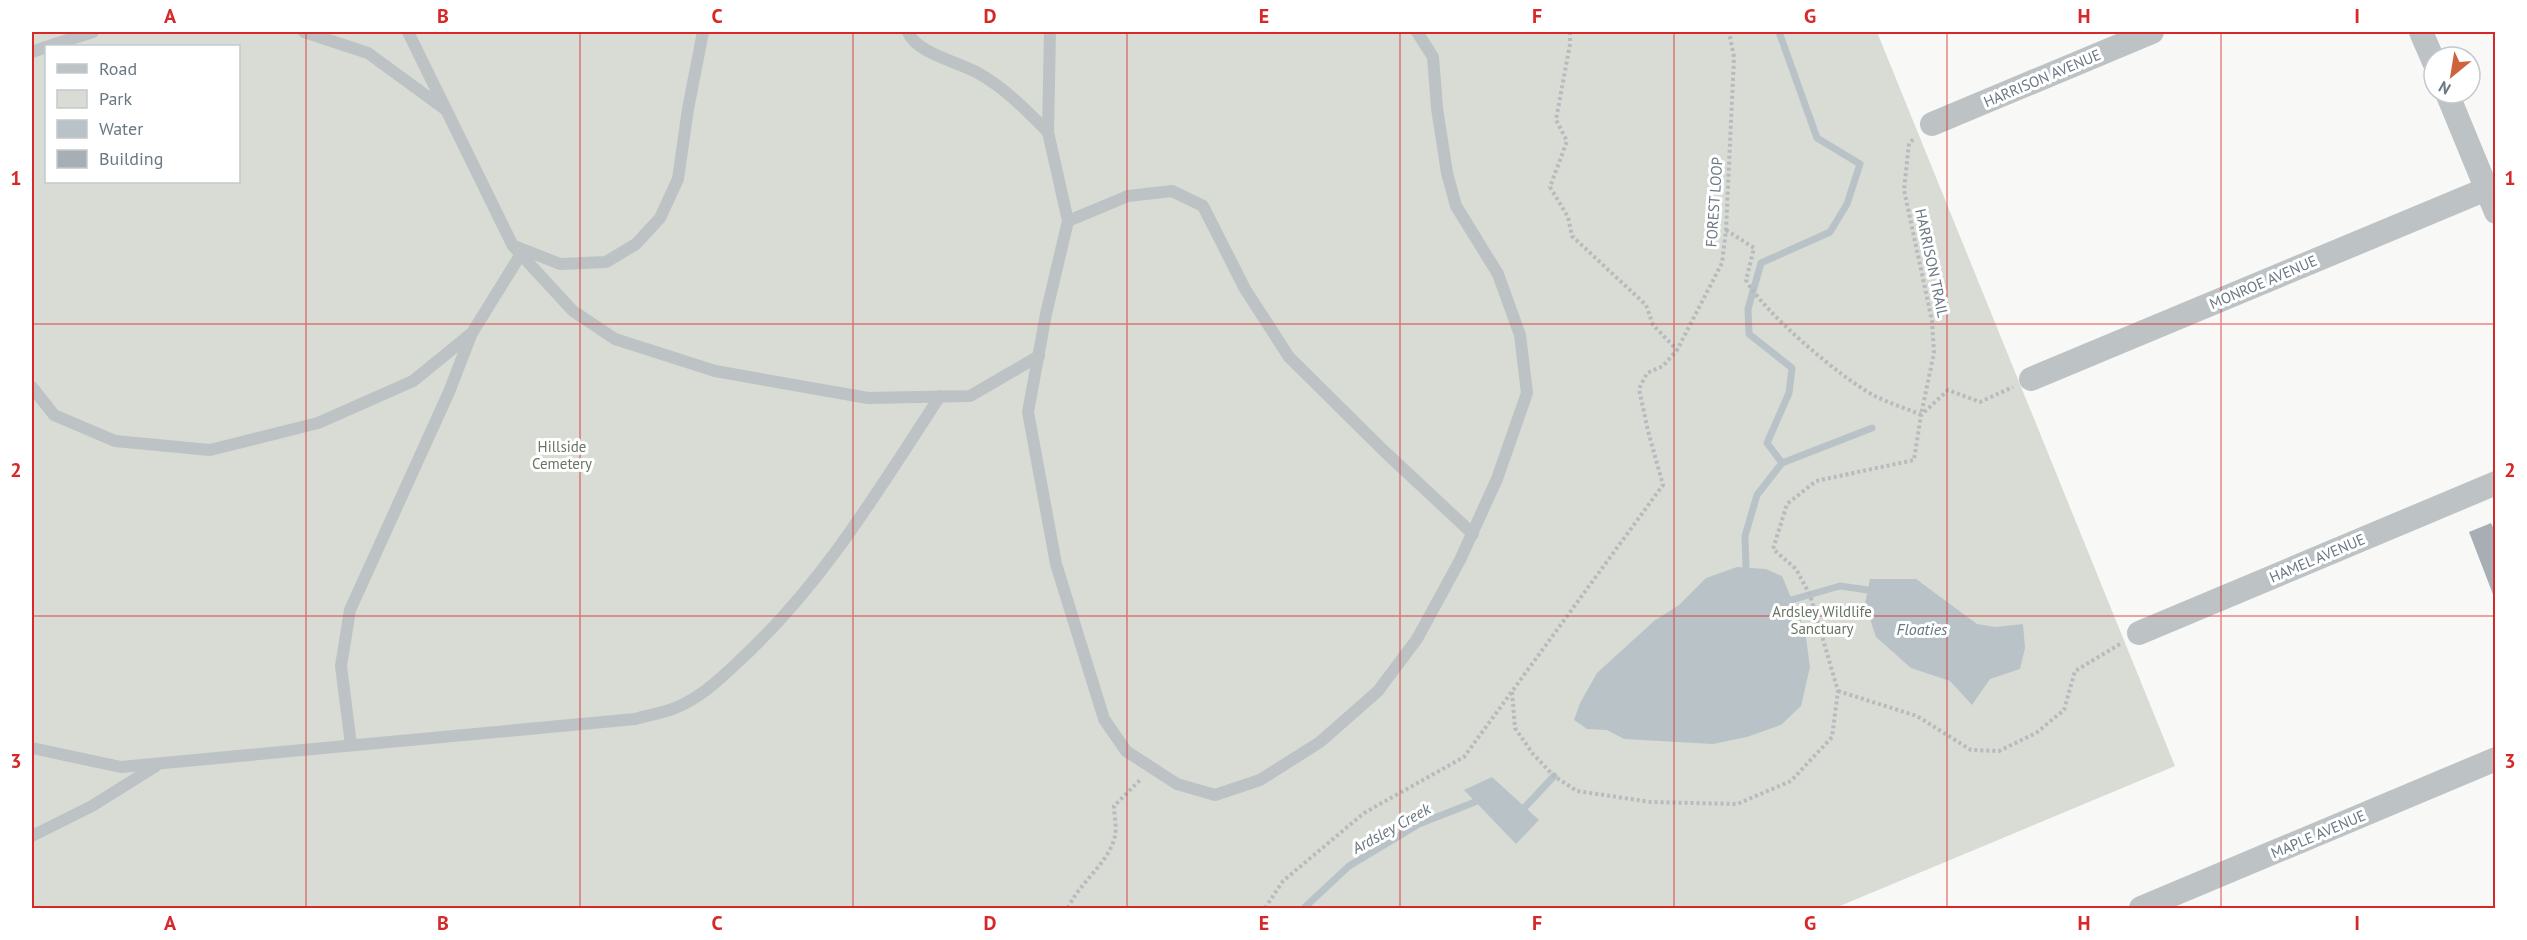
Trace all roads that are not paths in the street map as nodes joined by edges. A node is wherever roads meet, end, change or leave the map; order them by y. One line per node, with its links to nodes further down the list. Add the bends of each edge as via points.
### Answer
1 (93, 32): 9 (lane)
2 (304, 32): 11 (lane, via 368,53)
3 (408, 32): 11 (lane)
4 (703, 32): 17 (lane, via 678,179 660,218 636,244 606,262 560,264)
5 (908, 32): 13 (lane, via 910,39 932,53 978,73 1014,97)
6 (1050, 32): 13 (lane)
7 (1417, 32): 24 (lane, via 1433,57 1447,173 1456,206 1497,274 1520,334 1527,393)
8 (2152, 32): 12 (street, HARRISON AVENUE)
9 (54, 45)
10 (2452, 105): 14 (street)
11 (447, 111): 17 (lane)
12 (1932, 124)
13 (1048, 132): 16 (lane)
14 (2491, 187): 15 (street); 20 (street, MONROE AVENUE)
15 (2496, 212)
16 (1068, 221): 19 (lane); 24 (lane, via 1128,196 1172,191 1203,206 1245,289 1289,357)
17 (517, 250): 18 (lane); 22 (lane, via 573,311 615,339 715,371 868,398)
18 (471, 333): 21 (lane, via 414,381 318,423 210,450 115,441 54,415); 26 (lane, via 449,392 350,610 341,666)
19 (1039, 356): 22 (lane, via 970,396); 24 (lane, via 1028,412 1056,564 1104,719 1126,751 1177,784 1215,795 1260,780 1320,742 1378,691 1417,639)
20 (2031, 379)
21 (32, 387)
22 (940, 396): 26 (lane, via 845,542 798,600 709,689 675,708 636,719)
23 (2496, 483): 25 (street, HAMEL AVENUE)
24 (1473, 534)
25 (2139, 633)
26 (351, 745): 29 (lane)
27 (32, 748): 29 (lane, via 121,767)
28 (2496, 759): 31 (street, MAPLE AVENUE)
29 (160, 763): 30 (lane, via 92,806)
30 (32, 836)
31 (2141, 909)

